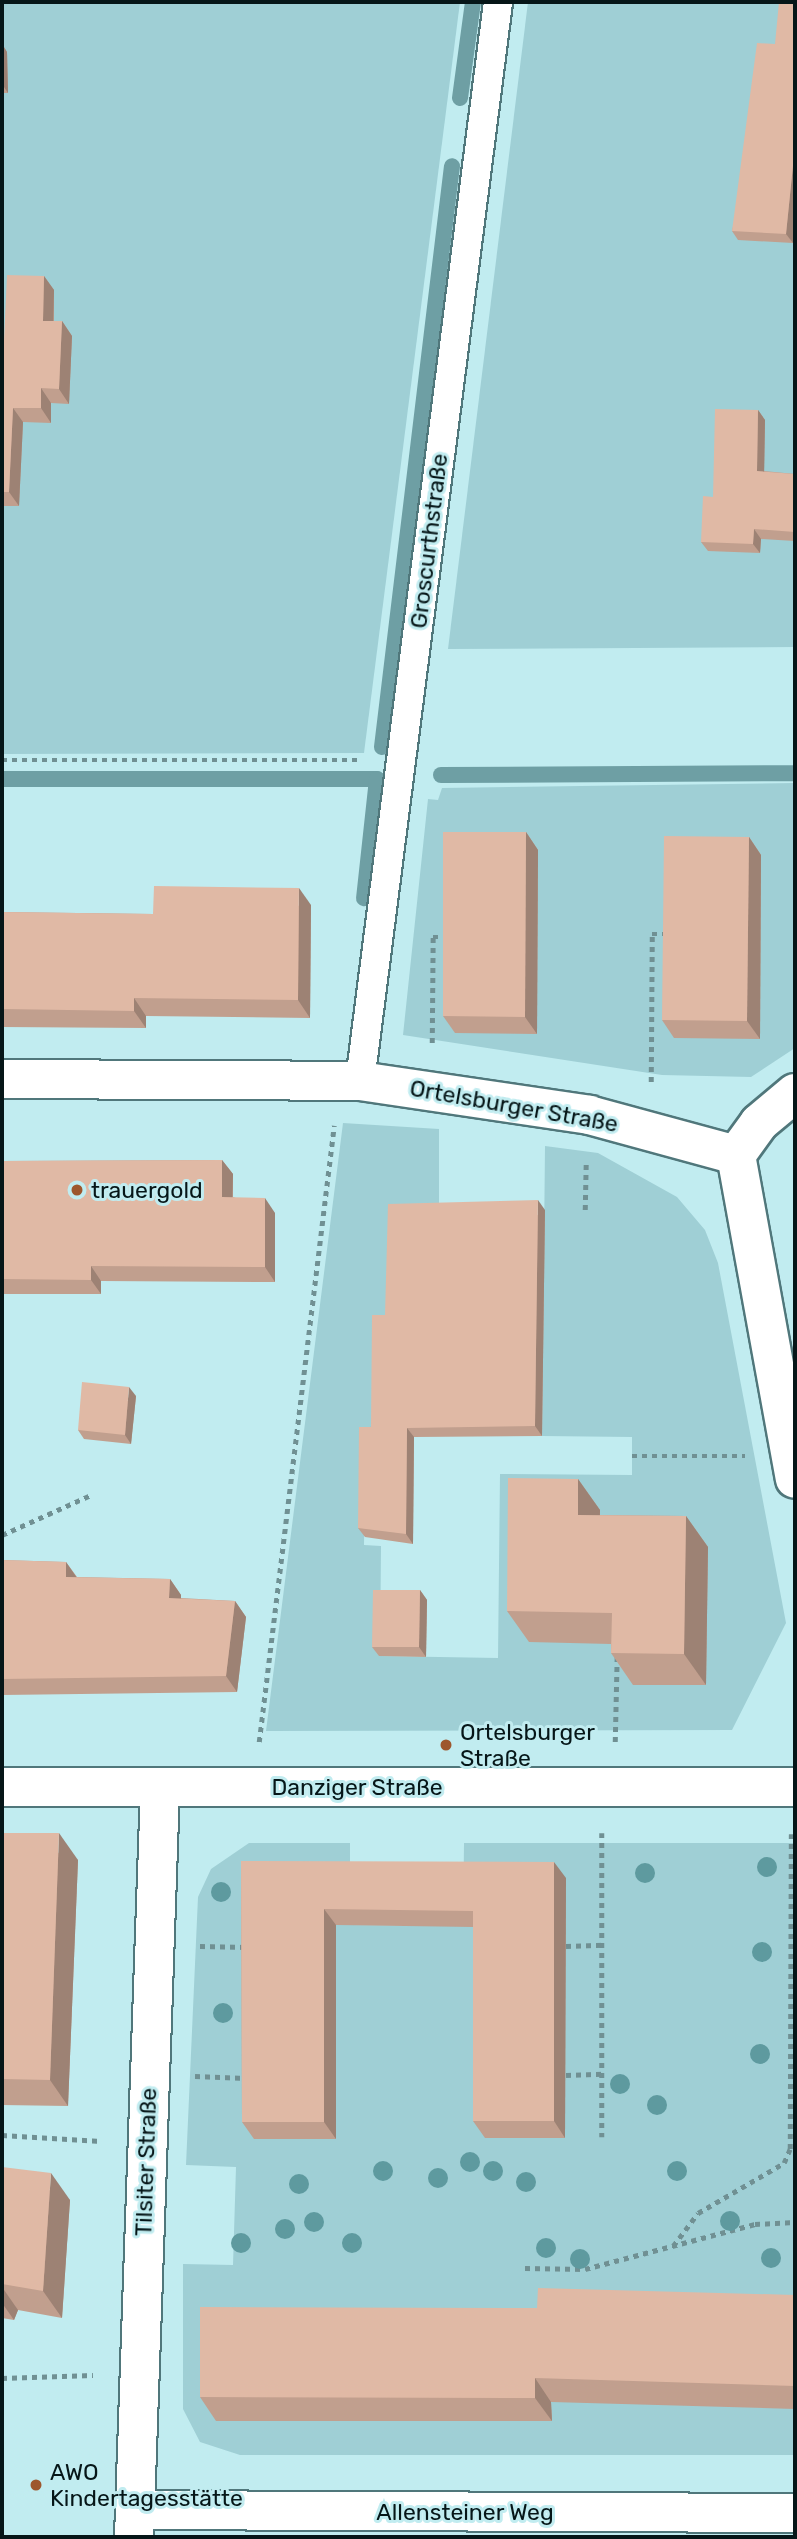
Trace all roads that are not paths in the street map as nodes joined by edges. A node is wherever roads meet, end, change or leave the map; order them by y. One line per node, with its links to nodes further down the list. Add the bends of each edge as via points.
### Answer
1 (498, 2): 3 (lane, Groscurthstraße)
2 (2, 1079): 3 (street, Ortelsburger Straße)
3 (360, 1081): 5 (street, Ortelsburger Straße, via 590,1115)
4 (795, 1093): 5 (street, via 759,1124)
5 (736, 1155): 6 (street)
6 (793, 1468)
7 (2, 1787): 8 (street, Danziger Straße)
8 (160, 1787): 9 (street, Danziger Straße); 11 (street, Tilsiter Straße)
9 (793, 1787)
10 (795, 2513): 11 (street, Allensteiner Weg)
11 (135, 2524)

